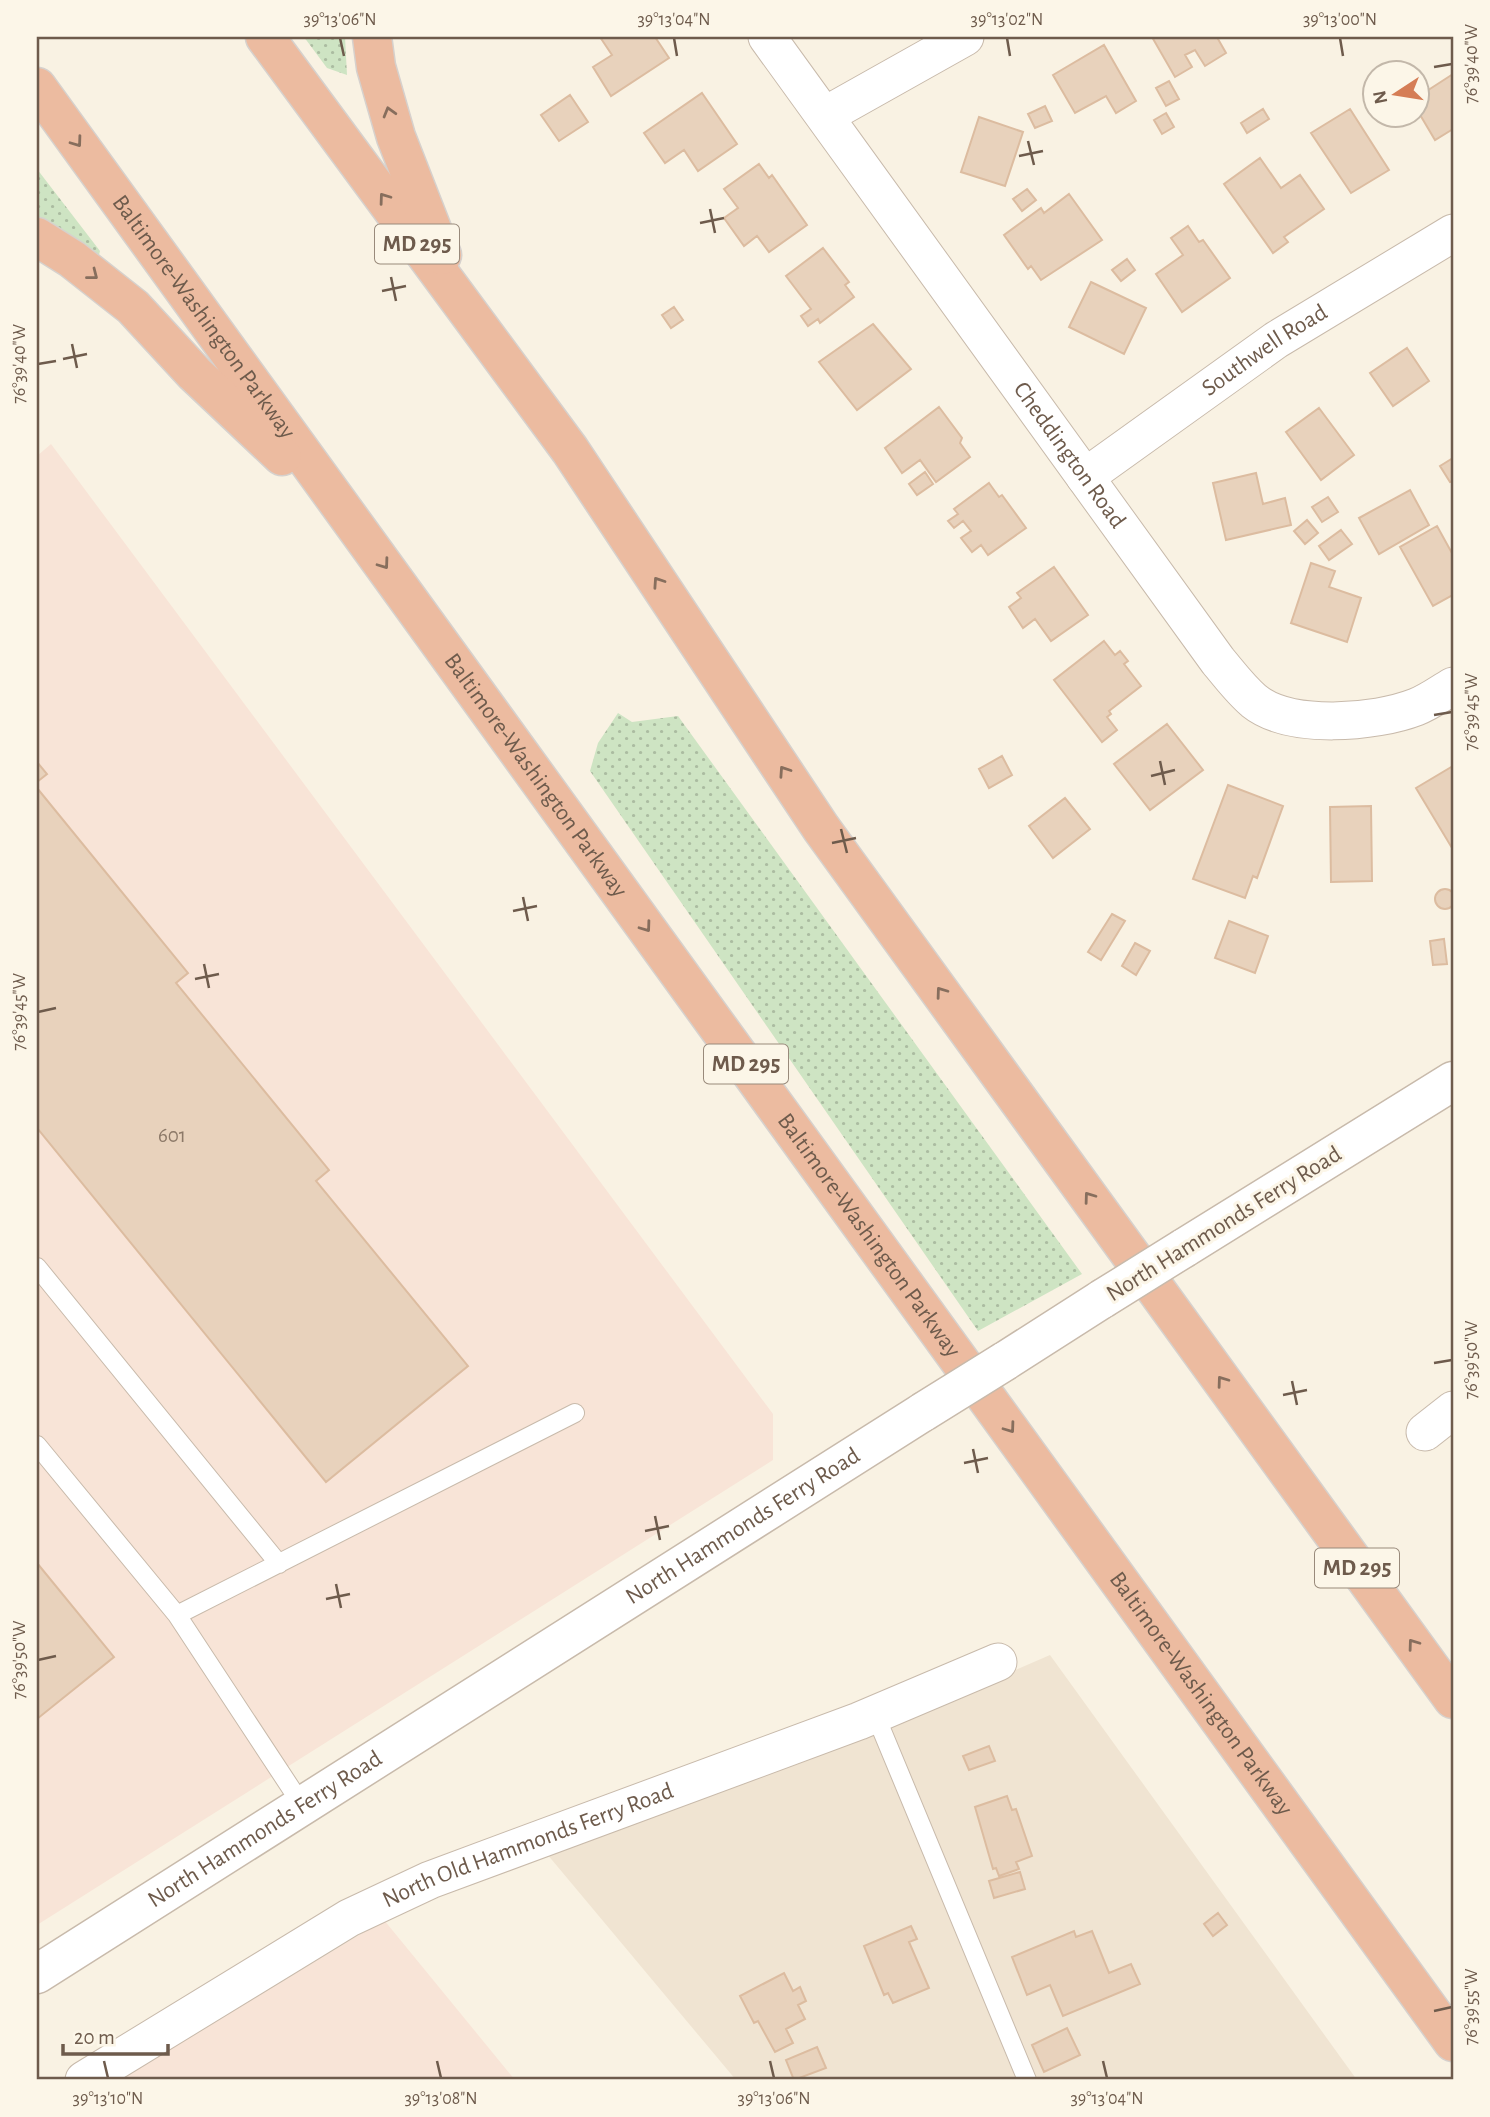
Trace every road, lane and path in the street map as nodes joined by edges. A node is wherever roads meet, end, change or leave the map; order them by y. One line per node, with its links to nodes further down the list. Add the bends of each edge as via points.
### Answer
1 (265, 37): 9 (highway, MD 295, one-way to 1)
2 (372, 37): 9 (highway, one-way to 2, via 440,252 396,137)
3 (767, 37): 6 (street, Cheddington Road)
4 (965, 37): 6 (street)
5 (37, 87): 11 (highway, Baltimore-Washington Parkway / MD 295, one-way to 11)
6 (826, 115): 10 (street, Cheddington Road)
7 (1453, 233): 10 (street, Southwell Road, via 1276,340)
8 (37, 237): 11 (highway, one-way to 11, via 133,307 194,373)
9 (570, 450): 20 (highway, MD 295, one-way to 9, via 821,828)
10 (1085, 478): 12 (street, Cheddington Road, via 1218,661 1255,702 1297,719 1341,720 1406,710)
11 (356, 525): 24 (highway, Baltimore-Washington Parkway / MD 295, one-way to 24)
12 (1453, 686)
13 (1453, 1082): 22 (street, North Hammonds Ferry Road, bridge)
14 (37, 1267): 17 (lane)
15 (575, 1413): 17 (lane)
16 (37, 1445): 18 (lane)
17 (279, 1564): 18 (lane)
18 (177, 1615): 22 (lane)
19 (998, 1662): 21 (street, North Old Hammonds Ferry Road)
20 (1453, 1699)
21 (875, 1714): 25 (street, North Old Hammonds Ferry Road, via 430,1880 360,1912); 26 (lane)
22 (302, 1805): 23 (street, North Hammonds Ferry Road)
23 (37, 1974)
24 (1453, 2042)
25 (84, 2080)
26 (1027, 2080)

